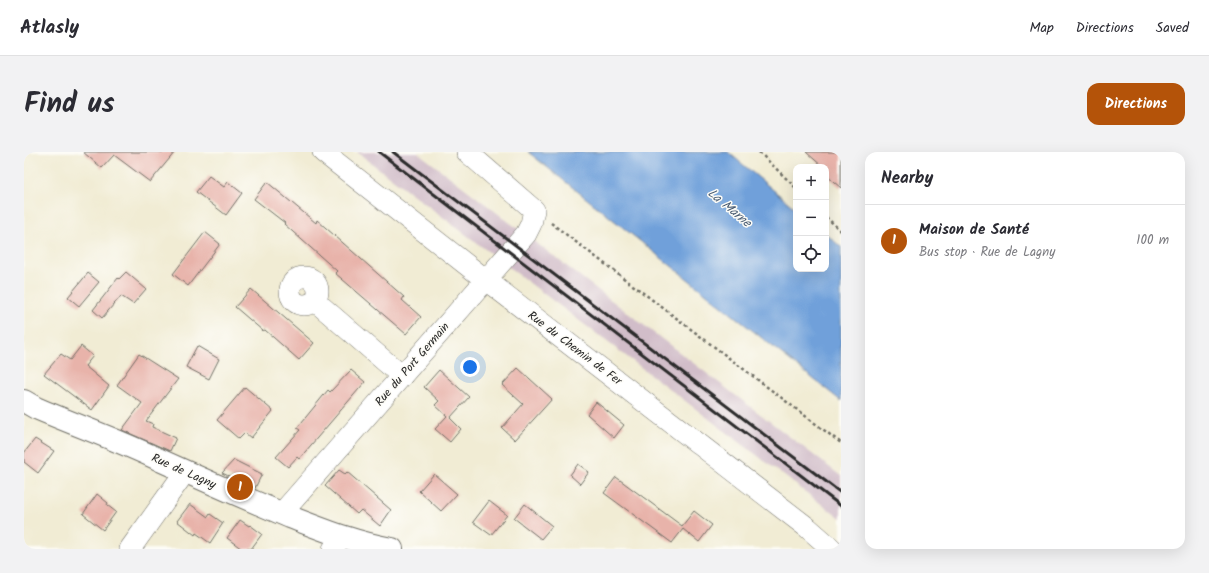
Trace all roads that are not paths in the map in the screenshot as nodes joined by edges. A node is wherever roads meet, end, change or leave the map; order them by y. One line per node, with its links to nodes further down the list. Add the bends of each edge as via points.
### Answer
1 (323, 152): 3 (street, Rue du Chemin de Fer)
2 (467, 152): 3 (street, Rue du Port Germain, via 534,210 526,234)
3 (486, 280): 5 (street, Rue du Port Germain); 10 (street, Rue du Chemin de Fer, via 802,523)
4 (315, 301): 5 (street)
5 (402, 376): 8 (street, Rue du Port Germain)
6 (24, 401): 7 (street, Rue de Lagny)
7 (184, 471): 8 (street, Rue de Lagny); 11 (street)
8 (282, 513): 9 (street, Rue de Lagny)
9 (337, 543): 12 (street, Rue de Lagny)
10 (828, 547)
11 (130, 549)
12 (392, 549)

